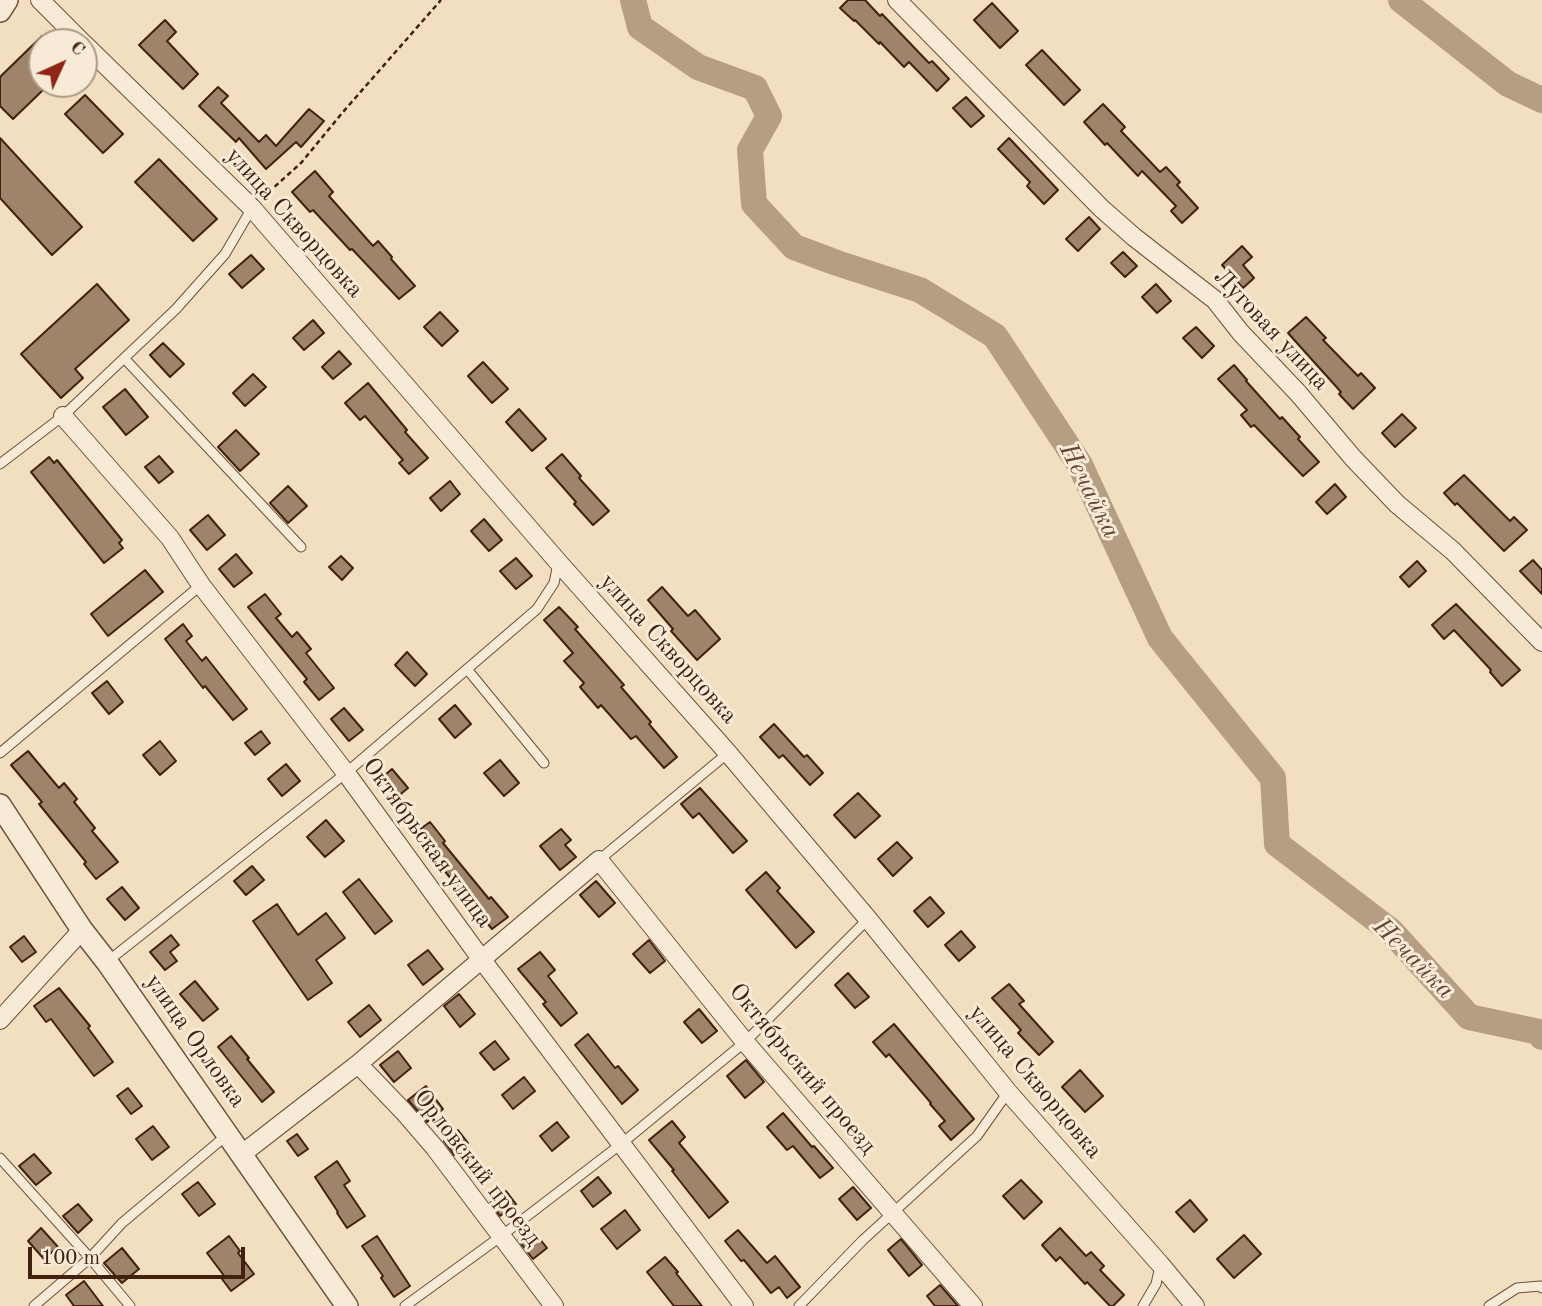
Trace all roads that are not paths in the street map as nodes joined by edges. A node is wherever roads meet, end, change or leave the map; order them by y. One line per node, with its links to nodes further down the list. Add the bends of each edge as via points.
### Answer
1 (8, 0): 4 (street)
2 (40, 0): 5 (street, улица Скворцовка)
3 (897, 0): 14 (street, Луговая улица, via 1101,208 1215,300 1397,505 1453,551)
4 (0, 11)
5 (68, 28)
6 (98, 58): 7 (street, улица Скворцовка)
7 (252, 208): 8 (lane, via 225,254); 12 (street, улица Скворцовка)
8 (124, 358): 9 (lane); 11 (lane)
9 (63, 416): 10 (lane); 13 (street, Октябрьская улица, via 170,538)
10 (0, 464)
11 (301, 547)
12 (559, 563): 15 (lane, via 554,583 537,609); 17 (street, улица Скворцовка)
13 (201, 585): 16 (lane); 19 (street, Октябрьская улица)
14 (1542, 642)
15 (467, 669): 18 (lane); 19 (lane)
16 (0, 753)
17 (727, 753): 21 (lane); 22 (street, улица Скворцовка)
18 (544, 763)
19 (346, 773): 24 (street, Октябрьская улица); 25 (lane)
20 (0, 805): 23 (street, улица Орловка)
21 (600, 860): 24 (street); 27 (street, Октябрьский проезд)
22 (868, 919): 27 (lane); 29 (street, улица Скворцовка)
23 (82, 930): 25 (street, улица Орловка); 26 (street)
24 (482, 960): 28 (street); 31 (street, Октябрьская улица)
25 (107, 961): 30 (street, улица Орловка)
26 (0, 1020)
27 (745, 1042): 31 (lane); 34 (street, Октябрьский проезд)
28 (358, 1064): 32 (street); 35 (street, Орловский проезд, via 435,1148)
29 (1008, 1092): 34 (lane, via 977,1136); 37 (street, улица Скворцовка)
30 (228, 1134): 32 (street, улица Орловка); 36 (lane, via 122,1223)
31 (621, 1144): 35 (lane); 44 (street, Октябрьская улица)
32 (242, 1154): 41 (street, улица Орловка)
33 (0, 1158): 36 (lane)
34 (892, 1213): 45 (lane); 46 (street, Октябрьский проезд)
35 (500, 1237): 42 (lane); 43 (street, Орловский проезд)
36 (90, 1258): 39 (lane); 40 (lane)
37 (1160, 1264): 47 (lane, via 1156,1284); 48 (street, улица Скворцовка)
38 (1542, 1288): 49 (lane, via 1517,1288)
39 (34, 1306)
40 (130, 1306)
41 (347, 1306)
42 (405, 1306)
43 (554, 1306)
44 (744, 1306)
45 (799, 1306)
46 (973, 1306)
47 (1143, 1306)
48 (1195, 1306)
49 (1489, 1306)

